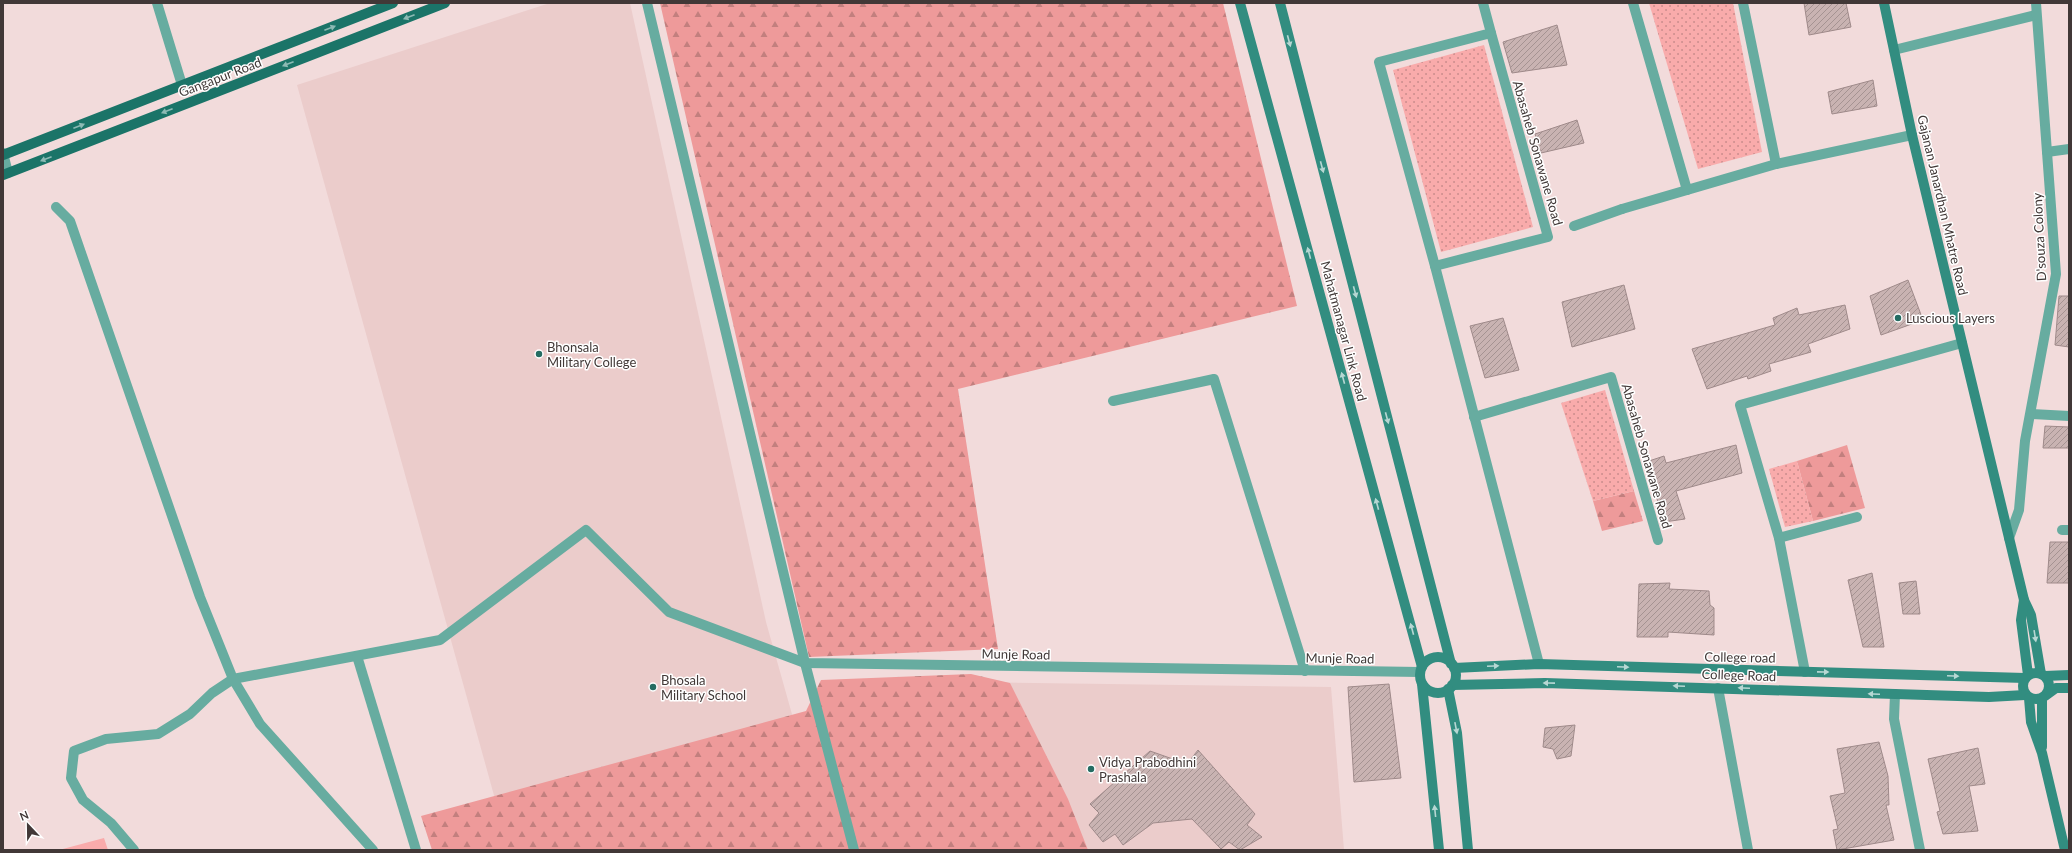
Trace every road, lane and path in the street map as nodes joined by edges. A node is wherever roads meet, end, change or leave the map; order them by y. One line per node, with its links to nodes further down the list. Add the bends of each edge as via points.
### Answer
1 (157, 3): 15 (street)
2 (393, 3): 15 (main road, Gangapur Road, one-way to 2)
3 (446, 3): 21 (main road, Gangapur Road, one-way to 21)
4 (647, 3): 37 (street)
5 (1240, 3): 40 (main road, Mahatmanagar Link Road, one-way to 5)
6 (1280, 3): 39 (main road, Mahatmanagar Link Road, one-way to 39)
7 (1483, 3): 13 (street, Abasaheb Sonawane Road)
8 (1633, 3): 22 (street)
9 (1743, 3): 20 (street)
10 (1884, 3): 14 (main road, Gajanan Janardhan Mhatre Road)
11 (2036, 3): 12 (street, D'souza Colony)
12 (2036, 15): 14 (street); 18 (street, D'souza Colony)
13 (1491, 33): 25 (street, via 1379,62); 25 (street, Abasaheb Sonawane Road, via 1548,237)
14 (1894, 50): 16 (main road, Gajanan Janardhan Mhatre Road)
15 (182, 86): 19 (main road, Gangapur Road, one-way to 15)
16 (1912, 135): 20 (street); 26 (main road, Gajanan Janardhan Mhatre Road)
17 (2069, 149): 18 (street)
18 (2047, 152): 28 (street, D'souza Colony, via 2056,274)
19 (3, 154): 21 (street)
20 (1776, 164): 22 (street)
21 (5, 174)
22 (1687, 190): 24 (street)
23 (56, 207): 46 (street, via 70,221 200,597)
24 (1574, 226)
25 (1435, 266): 30 (street)
26 (1962, 343): 32 (street, via 1740,405); 33 (main road, Gajanan Janardhan Mhatre Road)
27 (1113, 402): 41 (street, via 1214,379)
28 (2031, 414): 29 (street); 33 (street, D'souza Colony, via 2025,441 2019,510)
29 (2069, 416)
30 (1474, 417): 34 (street, Abasaheb Sonawane Road, via 1611,378); 38 (street)
31 (1857, 517): 32 (street)
32 (1779, 538): 42 (street)
33 (2009, 538): 35 (main road, Gajanan Janardhan Mhatre Road)
34 (1658, 540)
35 (2024, 600): 43 (main road, Gajanan Janardhan Mhatre Road, one-way to 43, via 2031,615); 45 (main road, Gajanan Janardhan Mhatre Road, via 2021,620)
36 (357, 656): 37 (street, Munje Road, via 440,640 586,530 669,612); 46 (street); 57 (street)
37 (805, 663): 41 (street, Munje Road); 58 (street)
38 (1539, 664): 39 (main road, College road, one-way to 38); 42 (main road, College road, one-way to 42)
39 (1452, 666): 40 (main road, via 1441,658 1436,658 1430,659); 48 (main road, via 1455,679)
40 (1421, 670): 41 (street, Munje Road); 47 (main road)
41 (1305, 671)
42 (1805, 672): 45 (main road, College road, one-way to 45)
43 (2043, 675): 44 (main road); 45 (main road, via 2032,673); 53 (main road, via 2049,688)
44 (2069, 675)
45 (2027, 677): 52 (main road, via 2022,686)
46 (233, 679): 55 (street, via 212,693 190,714 158,734 106,739 74,751 71,778 83,800 111,823); 56 (street, via 260,724)
47 (1422, 684): 48 (main road, via 1426,689 1437,693); 59 (main road, one-way to 47)
48 (1450, 687): 49 (main road, College Road, one-way to 48, via 1546,683); 60 (main road, one-way to 60)
49 (1718, 688): 51 (main road, College Road, one-way to 49); 61 (street)
50 (2069, 688): 53 (main road, via 2056,688)
51 (1895, 694): 52 (main road, College Road); 62 (street, via 1894,719)
52 (2027, 696): 53 (main road, via 2038,700); 54 (main road, via 2031,722)
53 (2043, 697): 54 (main road)
54 (2042, 753): 63 (main road)
55 (134, 850)
56 (373, 850)
57 (416, 850)
58 (854, 850)
59 (1439, 850)
60 (1468, 850)
61 (1748, 850)
62 (1920, 850)
63 (2065, 850)

